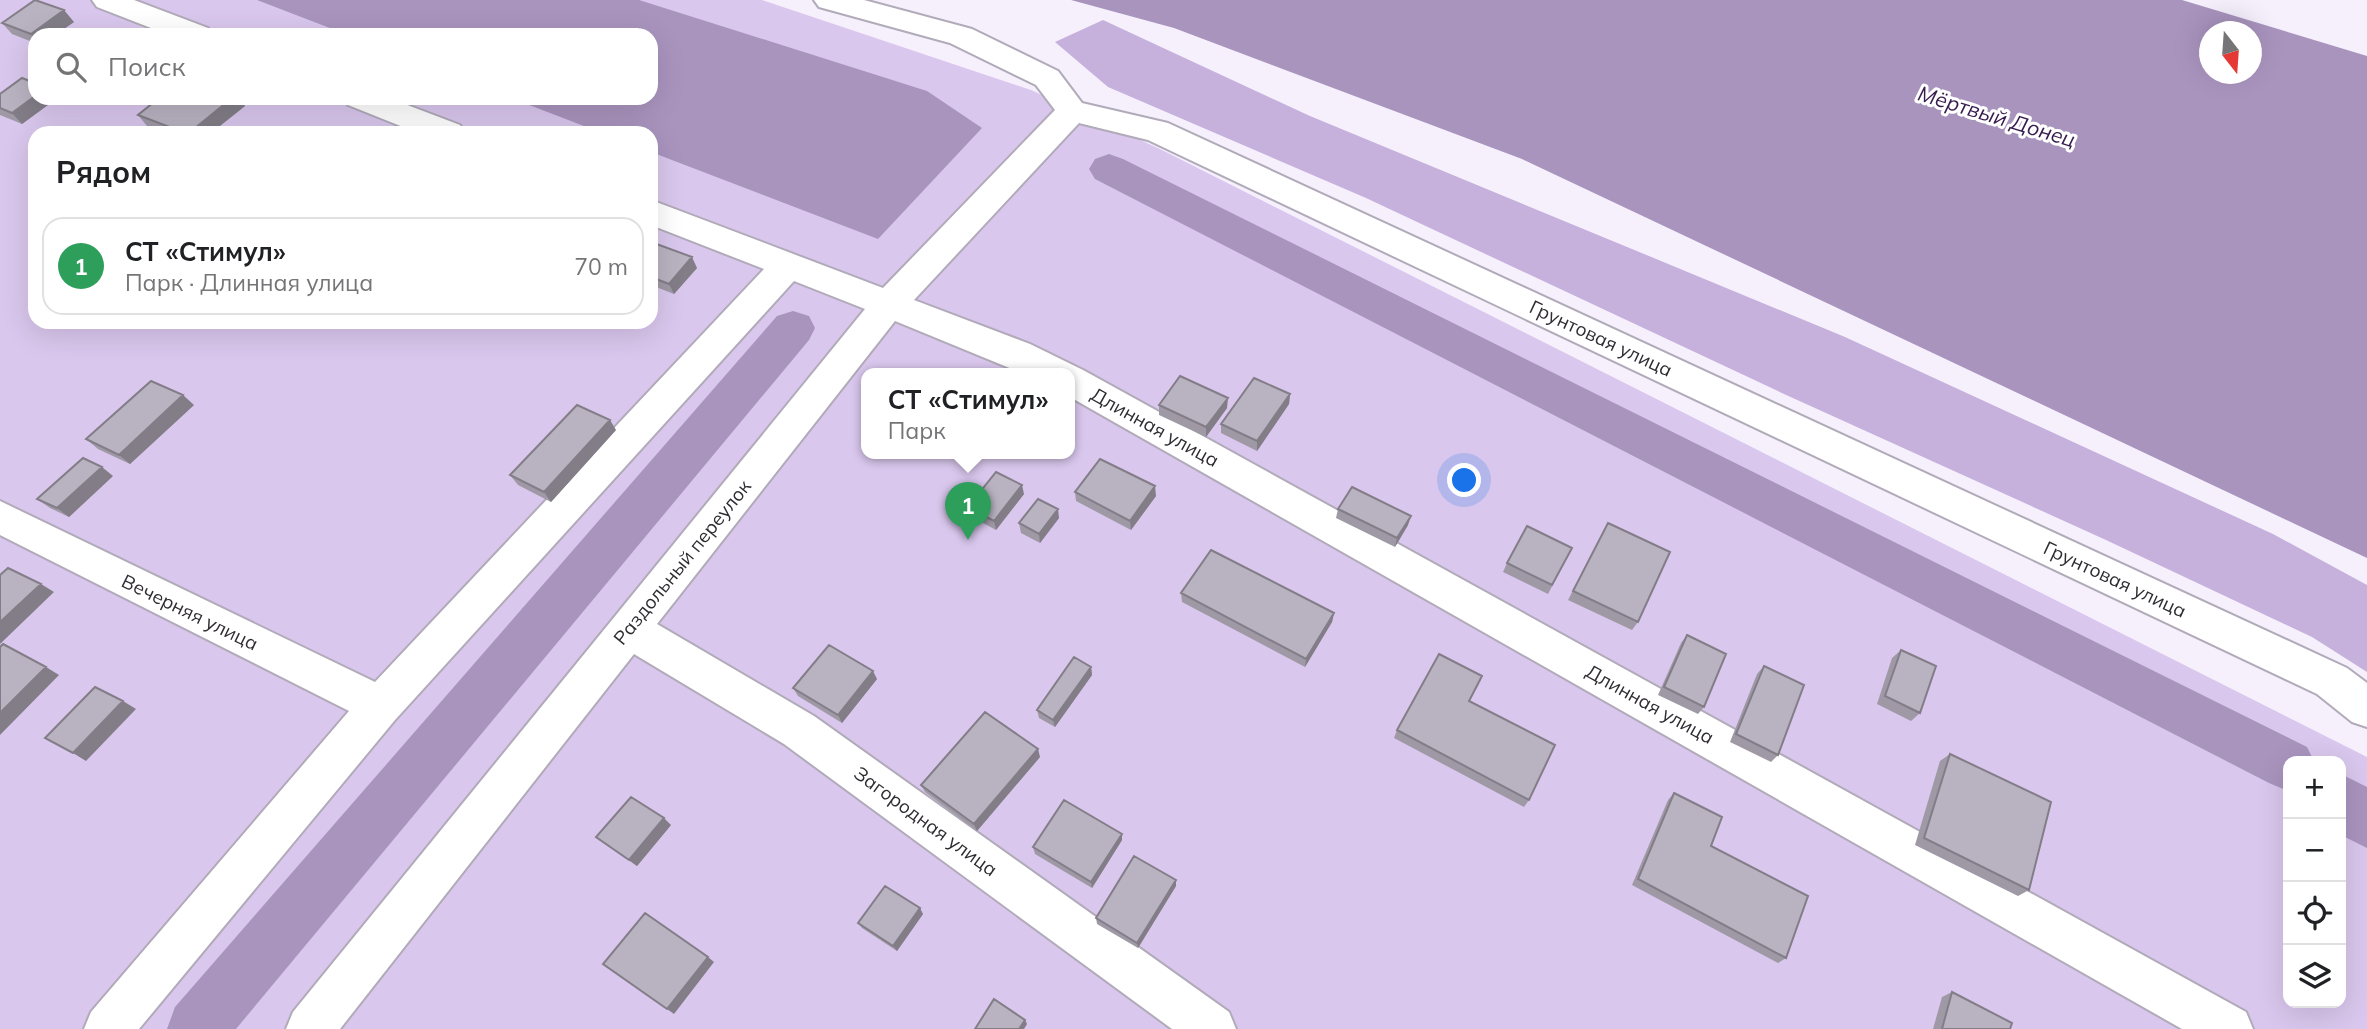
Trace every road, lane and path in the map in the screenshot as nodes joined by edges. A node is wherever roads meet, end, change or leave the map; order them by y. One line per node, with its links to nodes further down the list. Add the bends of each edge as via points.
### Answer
1 (107, 0): 3 (street)
2 (829, 0): 5 (street, via 961,36 1047,78)
3 (179, 28)
4 (377, 105): 6 (street)
5 (1072, 111): 9 (street, Раздольный переулок); 15 (street, Грунтовая улица, via 1157,131 2332,681)
6 (431, 126)
7 (658, 215): 8 (street)
8 (788, 265): 9 (street); 14 (street)
9 (888, 304): 10 (street); 13 (street, Раздольный переулок)
10 (1045, 368)
11 (1075, 383): 19 (street, Длинная улица)
12 (0, 517): 14 (street, Вечерняя улица)
13 (629, 629): 17 (street, Раздольный переулок); 18 (street, Загородная улица, via 799,730)
14 (380, 706): 16 (street)
15 (2367, 708)
16 (108, 1029)
17 (310, 1029)
18 (1212, 1029)
19 (2229, 1029)

